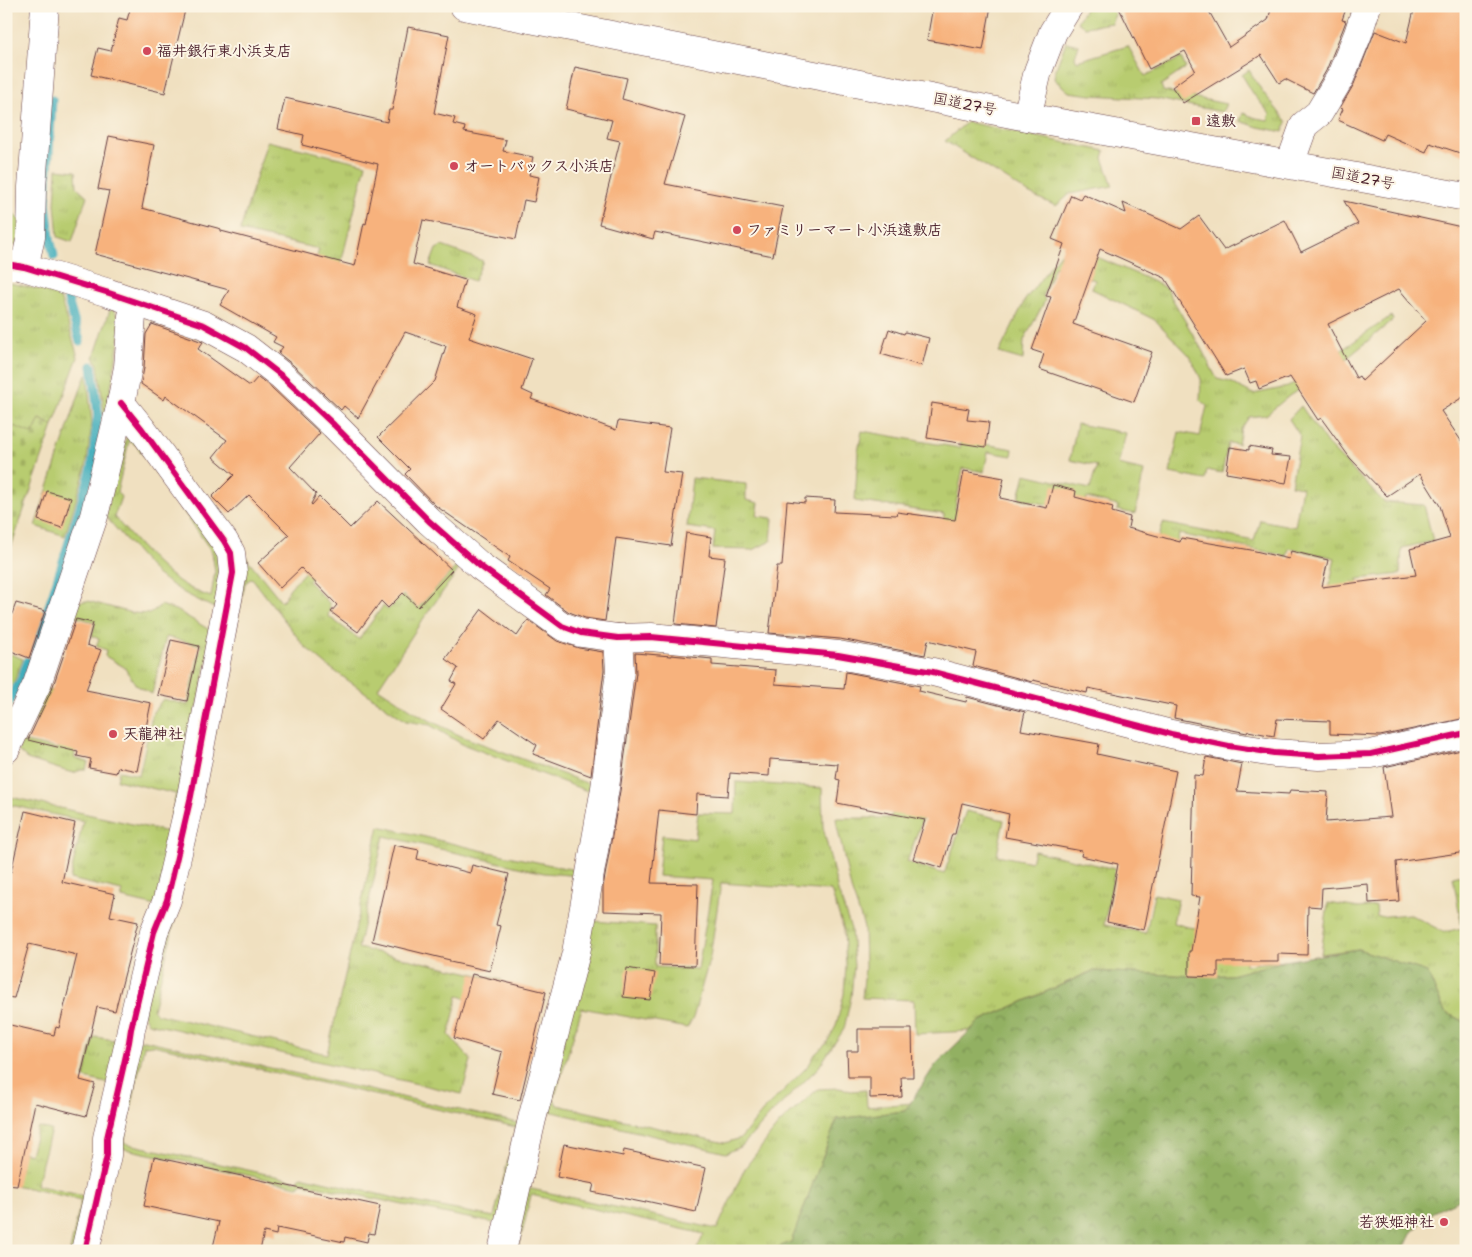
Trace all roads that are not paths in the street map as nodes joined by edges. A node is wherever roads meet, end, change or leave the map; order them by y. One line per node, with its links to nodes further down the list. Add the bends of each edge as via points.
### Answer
1 (45, 6): 9 (main road, via 31,237)
2 (464, 6): 5 (main road, 国道27号)
3 (1068, 6): 6 (main road, via 1038,71)
4 (1367, 6): 7 (main road, via 1340,78 1319,113 1304,125)
5 (551, 15): 6 (main road, 国道27号)
6 (1028, 116): 7 (main road, 国道27号)
7 (1290, 164): 8 (main road, 国道27号)
8 (1466, 197)
9 (15, 266): 10 (main road)
10 (137, 303): 11 (main road, via 132,316); 12 (main road, via 204,325 246,348 282,376 429,521 480,566 562,626 581,633)
11 (121, 403): 14 (main road, via 94,516 37,684); 15 (main road, via 224,541 231,553 233,573 191,796 167,900 154,932 130,1028 130,1042 107,1138 107,1156)
12 (618, 638): 13 (main road, via 651,637 838,655 933,672 1171,734 1274,753 1320,756 1371,754); 16 (main road, via 620,671 605,788 576,952 532,1119)
13 (1466, 733)
14 (6, 749)
15 (85, 1251)
16 (502, 1251)

